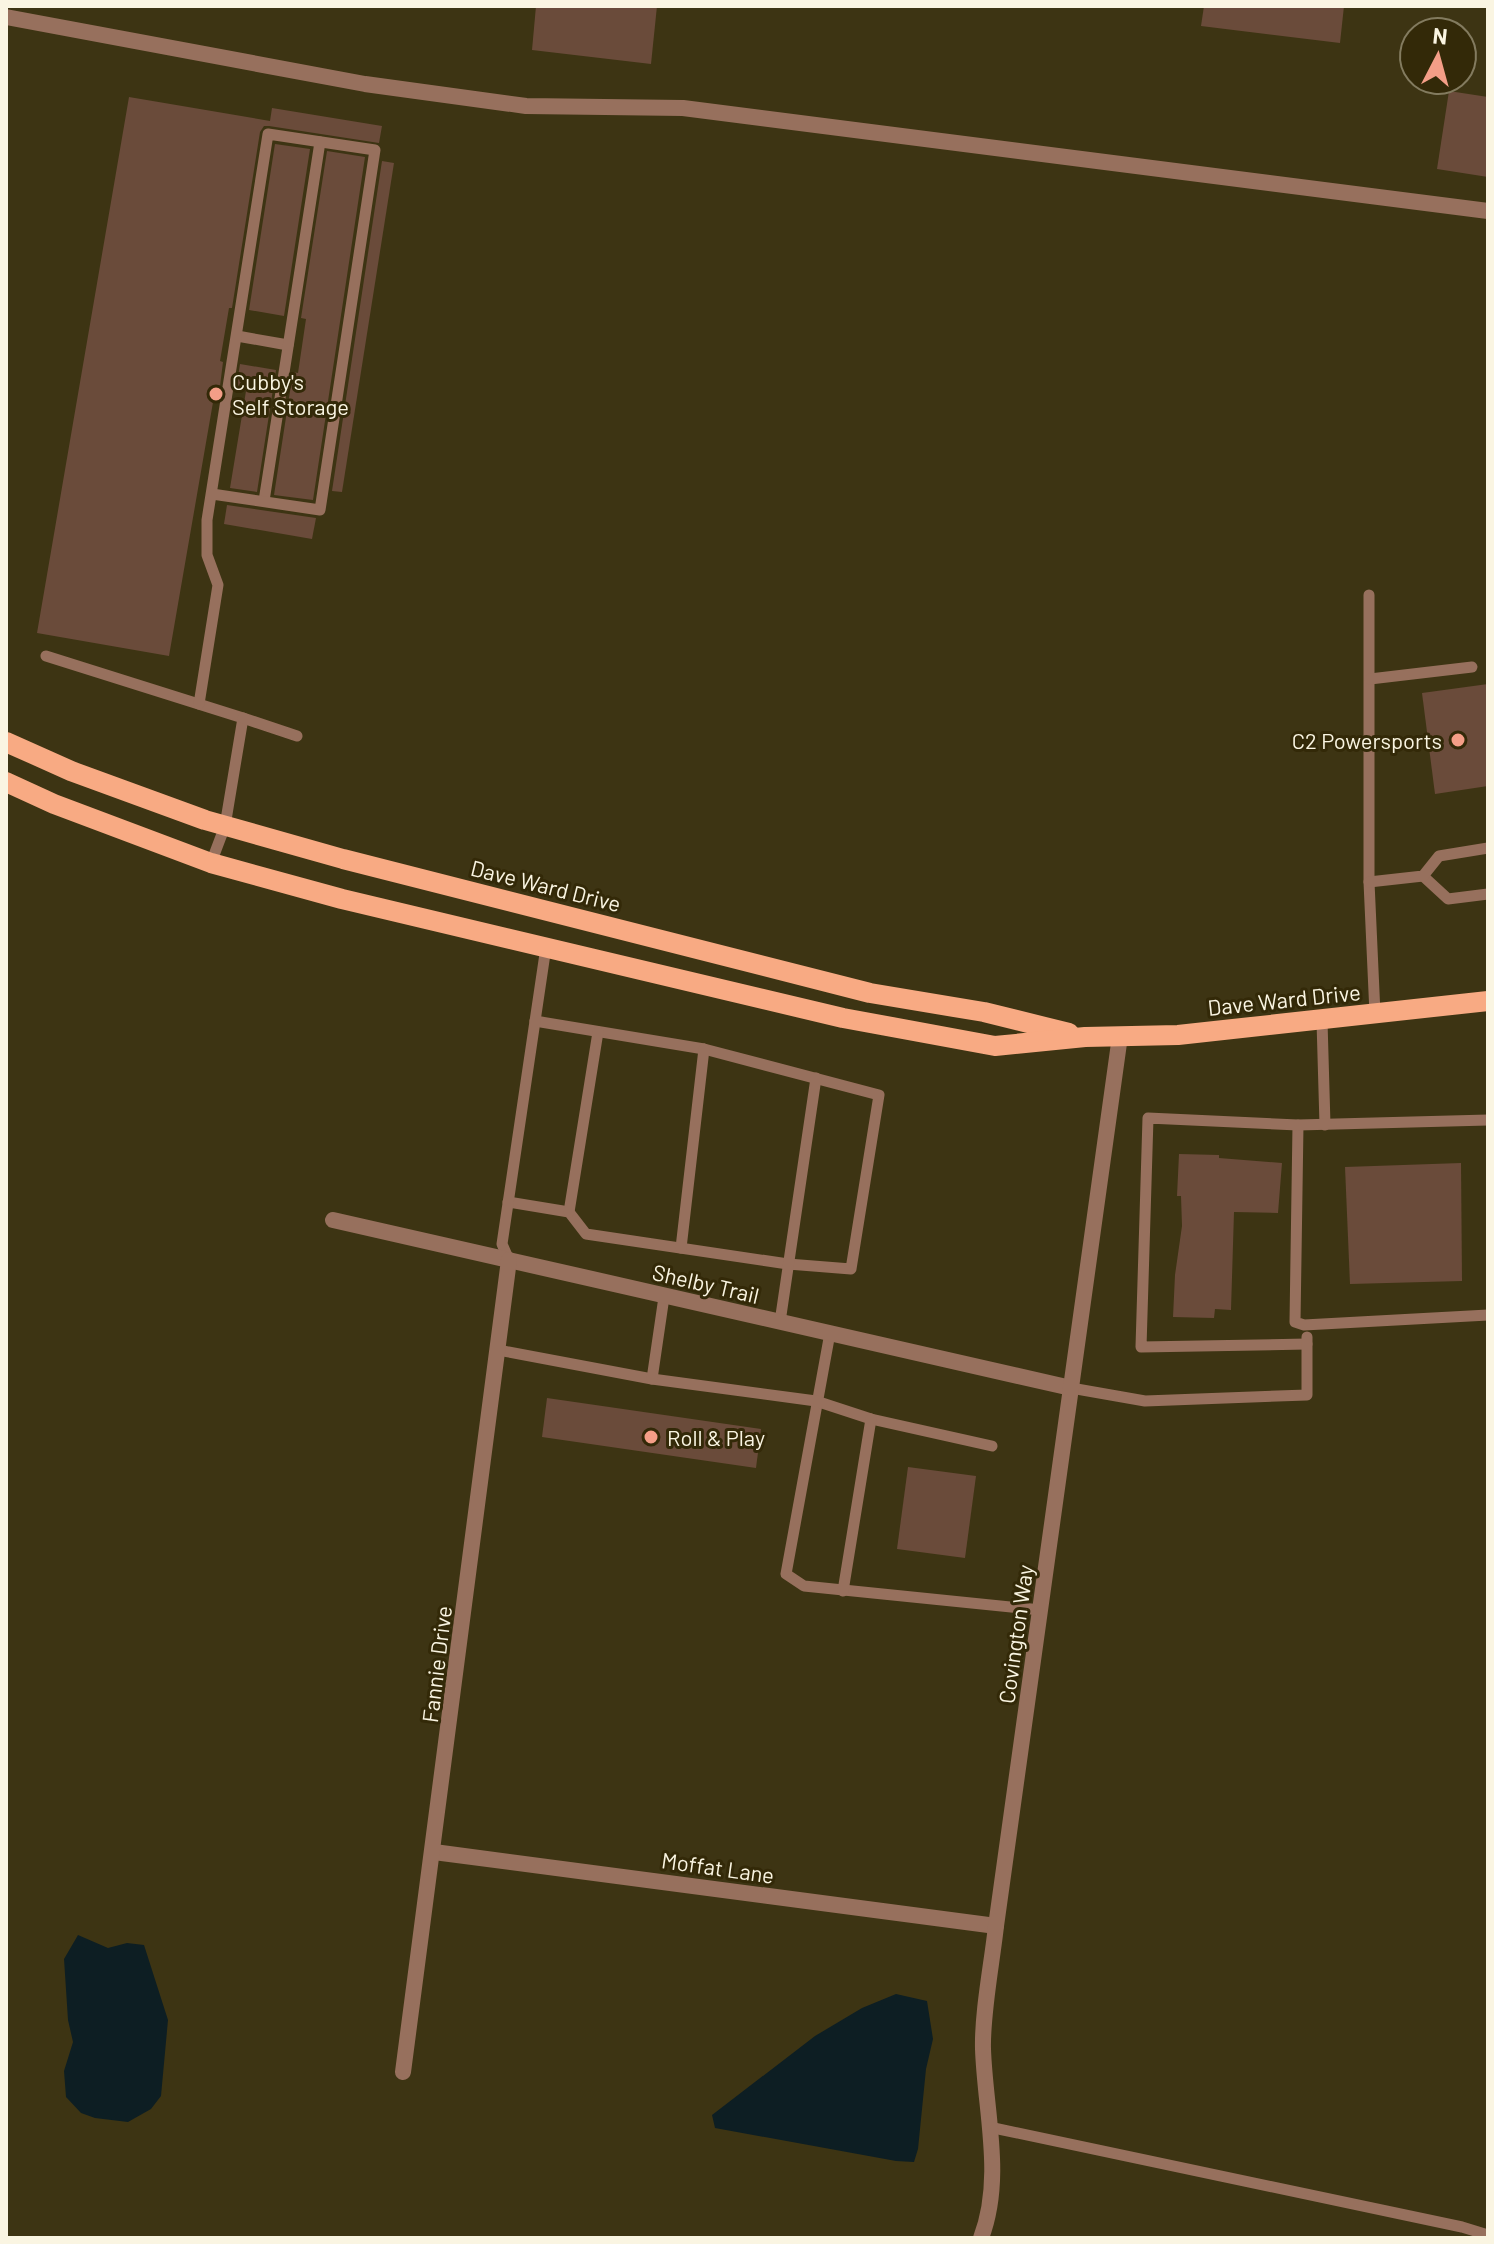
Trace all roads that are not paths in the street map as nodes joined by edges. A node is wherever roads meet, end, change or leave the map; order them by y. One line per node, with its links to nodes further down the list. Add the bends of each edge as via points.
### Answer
1 (6, 17): 3 (street, via 365,84 526,106 683,108)
2 (320, 142): 4 (lane, via 268,134); 5 (lane); 7 (lane, via 375,150 320,510)
3 (1488, 211)
4 (237, 336): 5 (lane); 6 (lane)
5 (288, 345): 7 (lane)
6 (212, 494): 7 (lane); 12 (lane, via 207,555 218,585)
7 (264, 501)
8 (1369, 595): 11 (lane)
9 (46, 656): 12 (lane)
10 (1472, 667): 11 (lane)
11 (1370, 679): 21 (lane)
12 (199, 704): 13 (lane)
13 (243, 718): 14 (lane); 17 (lane)
14 (297, 736)
15 (6, 742): 17 (main road, Dave Ward Drive)
16 (6, 782): 19 (main road, Dave Ward Drive)
17 (225, 826): 19 (lane); 30 (main road, Dave Ward Drive, via 870,993 984,1012)
18 (1488, 848): 20 (lane, via 1439,856)
19 (211, 863): 23 (main road, Dave Ward Drive)
20 (1423, 876): 21 (lane); 22 (lane, via 1448,899)
21 (1369, 882): 25 (lane)
22 (1488, 894)
23 (546, 947): 26 (lane); 30 (main road, Dave Ward Drive, via 843,1018 995,1046)
24 (1488, 1001): 25 (main road, Dave Ward Drive)
25 (1375, 1014): 27 (main road, Dave Ward Drive)
26 (535, 1021): 28 (lane); 36 (lane)
27 (1322, 1021): 29 (main road, Dave Ward Drive); 35 (lane)
28 (598, 1032): 31 (lane); 37 (lane)
29 (1120, 1036): 30 (main road, Dave Ward Drive); 50 (street, Covington Way)
30 (1085, 1037)
31 (704, 1049): 32 (lane); 39 (lane)
32 (816, 1078): 41 (lane); 41 (lane, via 879,1095 851,1269)
33 (1488, 1120): 35 (lane)
34 (1298, 1125): 35 (lane); 45 (lane, via 1295,1322); 47 (lane, via 1148,1118 1141,1347)
35 (1325, 1125)
36 (508, 1202): 37 (lane); 40 (lane, via 502,1244)
37 (569, 1212): 39 (lane, via 586,1234)
38 (333, 1220): 40 (street, Shelby Trail)
39 (681, 1248): 41 (lane)
40 (509, 1260): 42 (street, Shelby Trail); 48 (street, Fannie Drive)
41 (788, 1264): 44 (lane)
42 (664, 1297): 44 (street, Shelby Trail); 49 (lane)
43 (1488, 1315): 45 (lane)
44 (780, 1322): 46 (street, Shelby Trail)
45 (1307, 1325): 47 (lane)
46 (830, 1333): 50 (street, Shelby Trail); 51 (lane)
47 (1307, 1344): 50 (lane, via 1307,1395 1145,1401)
48 (498, 1350): 49 (lane); 56 (street, Fannie Drive)
49 (652, 1379): 51 (lane)
50 (1071, 1388): 55 (street, Covington Way)
51 (816, 1401): 52 (lane); 54 (lane, via 786,1574 804,1586)
52 (871, 1419): 53 (lane); 54 (lane)
53 (992, 1446)
54 (843, 1591): 55 (lane)
55 (1041, 1610): 57 (street, Covington Way)
56 (434, 1852): 57 (street, Moffat Lane); 58 (street, Fannie Drive)
57 (996, 1926): 59 (street, Covington Way, via 983,2045)
58 (403, 2072)
59 (989, 2127): 60 (lane); 61 (street, Covington Way, via 993,2179)
60 (1488, 2235)
61 (981, 2238)

